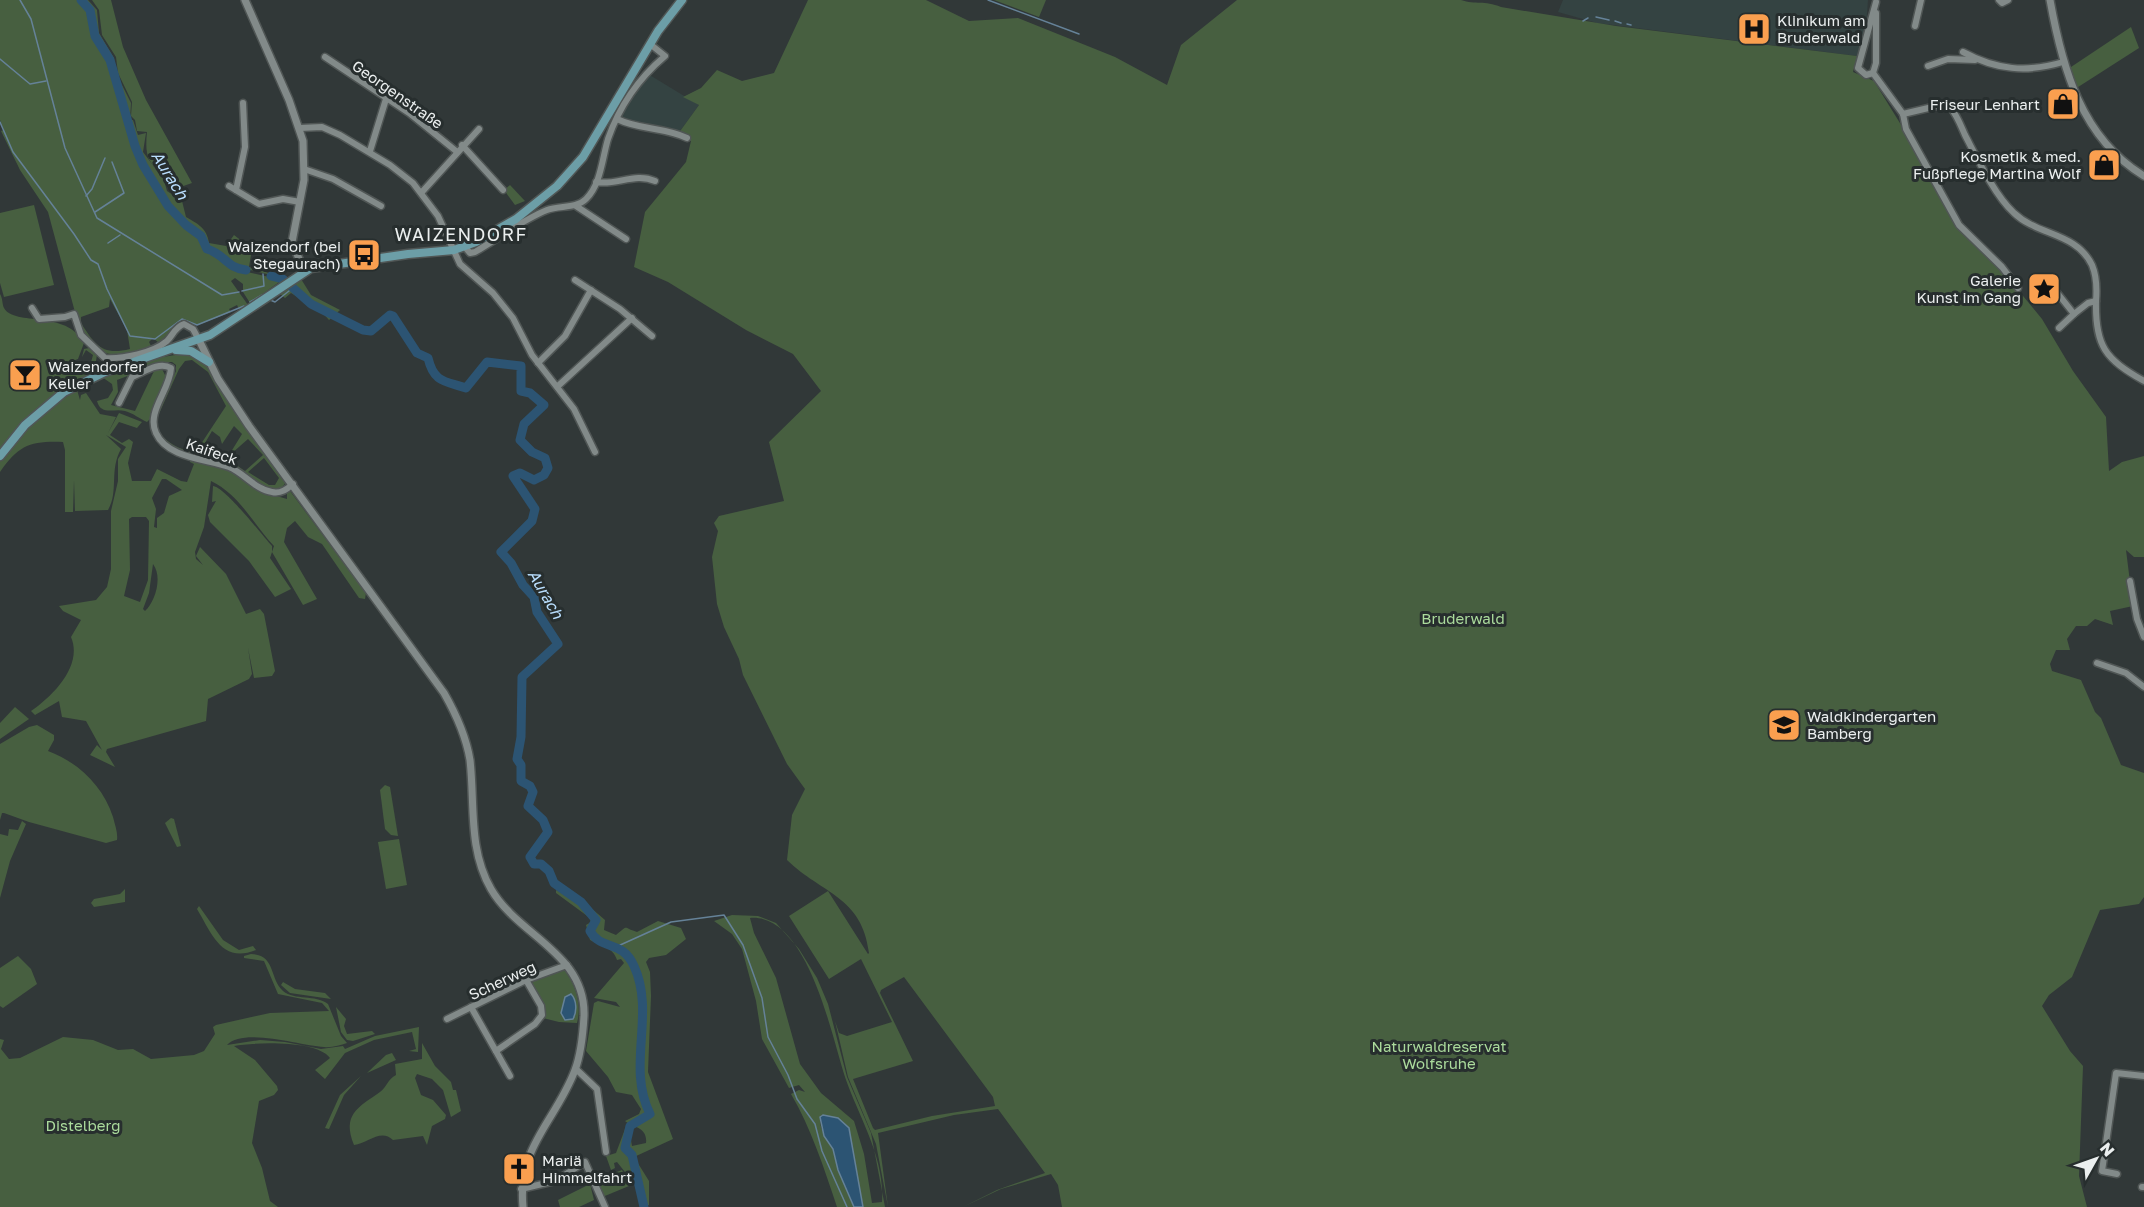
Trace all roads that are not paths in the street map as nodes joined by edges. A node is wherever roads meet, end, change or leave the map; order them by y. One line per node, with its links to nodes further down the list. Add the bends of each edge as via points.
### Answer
1 (245, 0): 20 (street)
2 (682, 0): 9 (main road)
3 (1921, 0): 8 (street)
4 (1999, 0): 5 (street)
5 (2008, 0)
6 (2050, 0): 13 (street)
7 (1876, 1): 15 (street); 15 (street, via 1858,68 1866,75)
8 (1915, 26)
9 (650, 44): 19 (street, via 665,56 639,82); 38 (main road, via 590,146 567,176 518,218)
10 (1964, 52): 12 (street)
11 (325, 57): 16 (street, Georgenstraße)
12 (1977, 60): 13 (street, via 2018,69); 14 (street, via 1948,59)
13 (2063, 62): 27 (street, via 2076,98 2095,129 2113,152)
14 (1928, 66)
15 (1873, 73): 18 (street)
16 (386, 99): 24 (street); 25 (street, Georgenstraße)
17 (243, 103): 31 (street, via 244,147)
18 (1903, 114): 43 (street, via 1906,129 1956,221); 45 (street, via 1941,105 1950,107 2014,213 2037,228 2067,239 2085,254 2095,274)
19 (617, 119): 22 (street); 29 (street)
20 (300, 128): 24 (street, via 322,127); 26 (street)
21 (478, 129): 23 (street)
22 (687, 138)
23 (462, 145): 25 (street); 32 (street)
24 (370, 151): 33 (street)
25 (456, 151): 33 (street)
26 (304, 169): 34 (street); 35 (street, via 333,178)
27 (2144, 176)
28 (655, 181): 29 (street, via 641,177)
29 (597, 183): 36 (street)
30 (229, 186): 31 (street)
31 (236, 190): 34 (street, via 259,204 283,199)
32 (503, 190)
33 (422, 192): 39 (street)
34 (300, 202): 40 (street, via 292,242)
35 (381, 206)
36 (576, 206): 37 (street); 38 (street, via 545,211 473,253)
37 (626, 239)
38 (465, 247): 39 (main road)
39 (454, 250): 40 (main road, via 322,265); 54 (street, via 464,268 506,308)
40 (304, 271): 51 (main road)
41 (575, 280): 44 (street)
42 (2047, 280): 47 (street)
43 (2018, 288)
44 (591, 290): 48 (street); 54 (street, via 565,336)
45 (2096, 301): 47 (street); 55 (street, via 2096,333 2102,347)
46 (32, 308): 51 (street, via 39,319 74,314 81,335 105,358 152,350 184,324 193,329)
47 (2074, 314): 49 (street)
48 (632, 318): 50 (street); 56 (street)
49 (2059, 328)
50 (652, 336)
51 (199, 340): 52 (main road); 53 (street)
52 (173, 350): 53 (main road, via 191,351); 59 (main road, via 105,372 64,392 25,425)
53 (209, 362): 60 (street, via 249,426)
54 (538, 363): 56 (street)
55 (2144, 381)
56 (558, 386): 58 (street)
57 (119, 403): 60 (street, Kaifeck, via 132,377 159,365 167,366 171,368 171,377 153,424 165,445 229,467 272,492)
58 (595, 452)
59 (0, 456)
60 (293, 484): 65 (street, via 444,693 466,742 475,841 485,878 511,915)
61 (2130, 581): 62 (street)
62 (2144, 637)
63 (2097, 663): 64 (street, via 2126,673)
64 (2144, 687)
65 (565, 962): 66 (street, Scherweg); 70 (street, via 577,981 583,1002)
66 (526, 980): 67 (street, Scherweg); 69 (street, via 542,1015)
67 (471, 1008): 68 (street, Scherweg); 69 (street)
68 (447, 1019)
69 (496, 1051): 71 (street)
70 (576, 1069): 73 (street, via 597,1089); 75 (street, via 534,1141)
71 (510, 1076)
72 (2144, 1076): 74 (street, via 2116,1073 2102,1171)
73 (606, 1152)
74 (2117, 1174)
75 (521, 1189): 76 (street); 77 (street, via 555,1181 585,1162)
76 (523, 1207)
77 (605, 1207)

